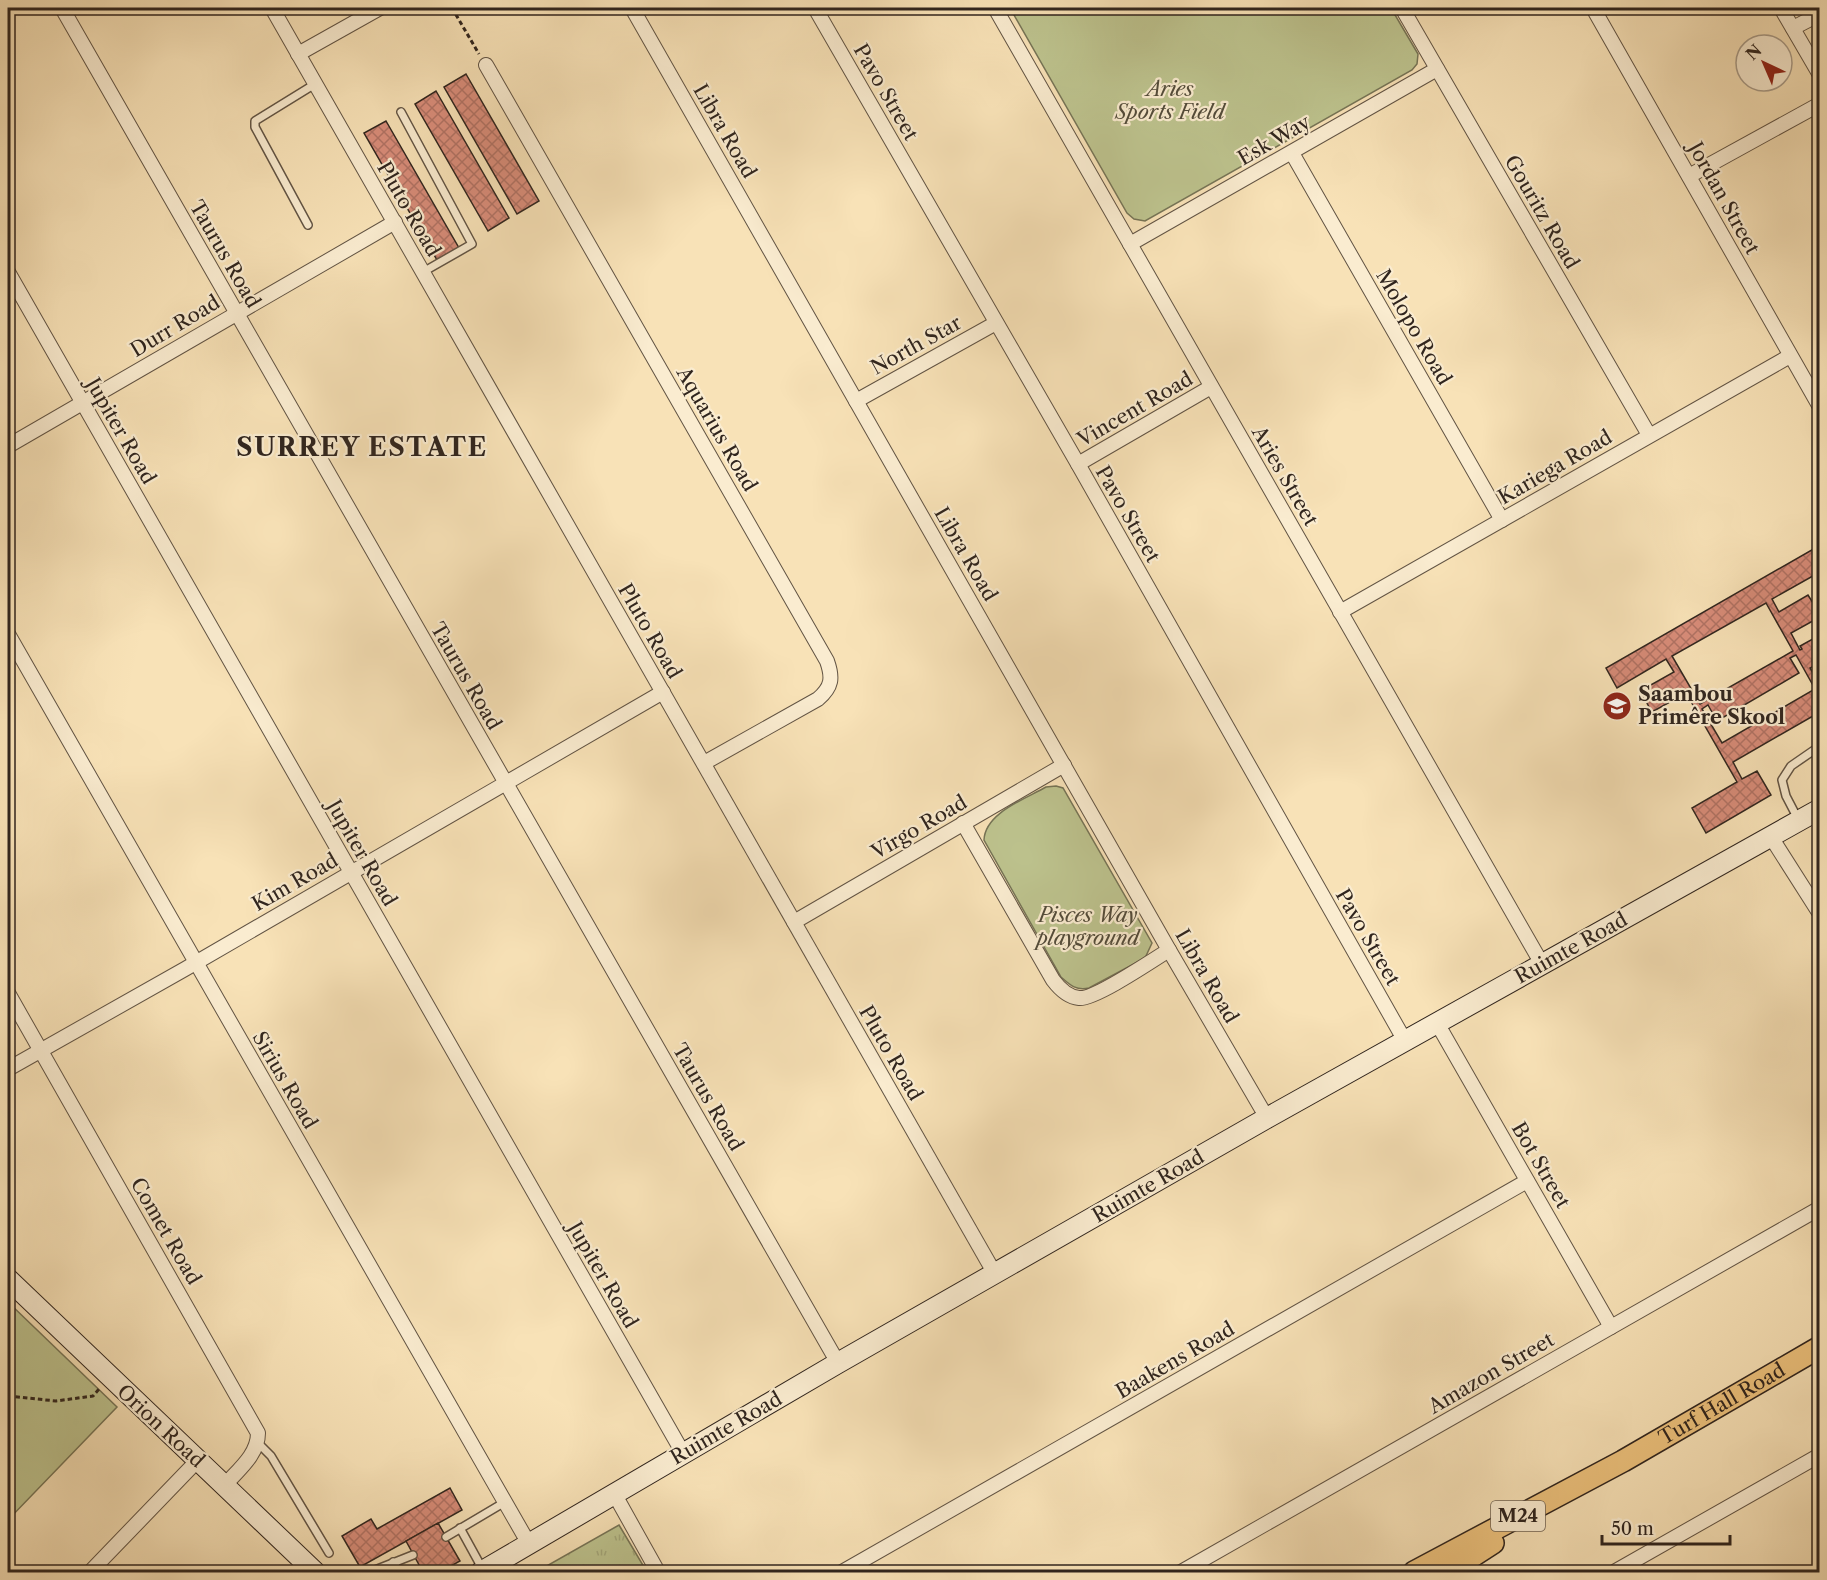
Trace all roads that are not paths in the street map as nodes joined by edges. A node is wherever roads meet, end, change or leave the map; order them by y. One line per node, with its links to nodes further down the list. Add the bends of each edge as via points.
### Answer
1 (62, 8): 26 (street, Taurus Road)
2 (272, 8): 12 (street, Pluto Road)
3 (380, 8): 12 (street)
4 (632, 8): 30 (street, Libra Road)
5 (815, 8): 27 (street, Pavo Street)
6 (995, 8): 23 (street, Aries Street)
7 (1402, 8): 14 (street, Gouritz Road)
8 (1593, 8): 20 (street, Jordan Street)
9 (1781, 8): 11 (street)
10 (1820, 14): 11 (street)
11 (1793, 28): 15 (street)
12 (298, 54): 16 (street, Pluto Road)
13 (486, 65): 41 (street, Aquarius Road, via 831,672 831,683 818,699)
14 (1437, 69): 19 (street, Esk Way); 33 (street, Gouritz Road)
15 (1820, 75)
16 (315, 84): 21 (street, Pluto Road); 22 (lane, via 255,121 255,128)
17 (1820, 104): 20 (street)
18 (401, 112): 25 (lane, via 472,244)
19 (1292, 153): 23 (street, Esk Way); 36 (street, Molopo Road)
20 (1689, 176): 28 (street, Jordan Street)
21 (394, 222): 25 (street, Pluto Road); 26 (street, Durr Road)
22 (308, 225)
23 (1130, 244): 29 (street, Aries Street)
24 (8, 272): 31 (street, Jupiter Road)
25 (423, 272): 39 (street, Pluto Road)
26 (236, 313): 31 (street, Durr Road); 43 (street, Taurus Road)
27 (996, 323): 30 (street, North Star); 35 (street, Pavo Street)
28 (1790, 356): 32 (street, Jordan Street); 33 (street, Kariega Road)
29 (1211, 387): 35 (street, Vincent Road); 37 (street, Aries Street)
30 (856, 402): 42 (street, Libra Road)
31 (83, 404): 34 (street, Durr Road); 48 (street, Jupiter Road)
32 (1820, 407)
33 (1649, 435): 36 (street, Kariega Road)
34 (8, 446)
35 (1078, 464): 56 (street, Pavo Street)
36 (1502, 520): 37 (street, Kariega Road)
37 (1340, 612): 53 (street, Aries Street)
38 (8, 634): 52 (street, Sirius Road)
39 (663, 692): 41 (street, Pluto Road); 43 (street, Kim Road)
40 (1820, 746): 45 (lane, via 1791,766 1782,780)
41 (704, 763): 50 (street, Pluto Road)
42 (1064, 765): 46 (street, Virgo Road); 51 (street, Libra Road)
43 (506, 784): 48 (street, Kim Road); 66 (street, Taurus Road)
44 (1820, 810): 45 (street, Ruimte Road)
45 (1799, 821): 47 (street, Ruimte Road)
46 (963, 823): 50 (street, Virgo Road); 51 (street, via 1053,980 1065,992 1079,998 1095,994)
47 (1771, 837): 49 (street); 53 (street, Ruimte Road)
48 (350, 873): 52 (street, Kim Road); 68 (street, Jupiter Road)
49 (1820, 914)
50 (794, 922): 62 (street, Pluto Road)
51 (1169, 950): 59 (street, Libra Road)
52 (195, 963): 57 (street, Kim Road); 74 (street, Sirius Road)
53 (1542, 964): 55 (street, Ruimte Road)
54 (8, 993): 57 (street, Comet Road)
55 (1437, 1023): 56 (street, Ruimte Road); 60 (street, Bot Street)
56 (1405, 1041): 59 (street, Ruimte Road)
57 (40, 1050): 58 (street, Kim Road); 67 (street, Comet Road, via 251,1419)
58 (8, 1069)
59 (1267, 1118): 62 (street, Ruimte Road)
60 (1527, 1181): 64 (street, Bot Street); 89 (street, Baakens Road)
61 (1820, 1208): 64 (street, Amazon Street)
62 (995, 1274): 66 (street, Ruimte Road)
63 (8, 1280): 70 (street, Orion Road)
64 (1611, 1327): 90 (street, Amazon Street)
65 (1820, 1347): 71 (main road, Turf Hall Road / M24)
66 (838, 1363): 68 (street, Ruimte Road)
67 (258, 1443): 72 (street); 78 (lane, via 271,1456)
68 (683, 1453): 73 (street, Ruimte Road)
69 (1820, 1455): 93 (street)
70 (198, 1461): 72 (street, Orion Road); 83 (street)
71 (1623, 1461): 91 (main road, Turf Hall Road / M24); 92 (main road, Turf Hall Road / M24)
72 (224, 1486): 84 (street, Orion Road)
73 (615, 1495): 77 (street, Ruimte Road); 88 (street)
74 (505, 1502): 75 (lane); 77 (street, Sirius Road)
75 (460, 1528): 76 (lane); 87 (lane)
76 (446, 1537)
77 (529, 1545): 87 (street, Ruimte Road)
78 (329, 1553)
79 (413, 1555): 80 (lane)
80 (393, 1562): 85 (lane); 86 (lane)
81 (8, 1569): 82 (street)
82 (11, 1572)
83 (90, 1572)
84 (315, 1572)
85 (370, 1572)
86 (400, 1572)
87 (482, 1572)
88 (658, 1572)
89 (842, 1572)
90 (1181, 1572)
91 (1414, 1572)
92 (1448, 1572)
93 (1614, 1572)

